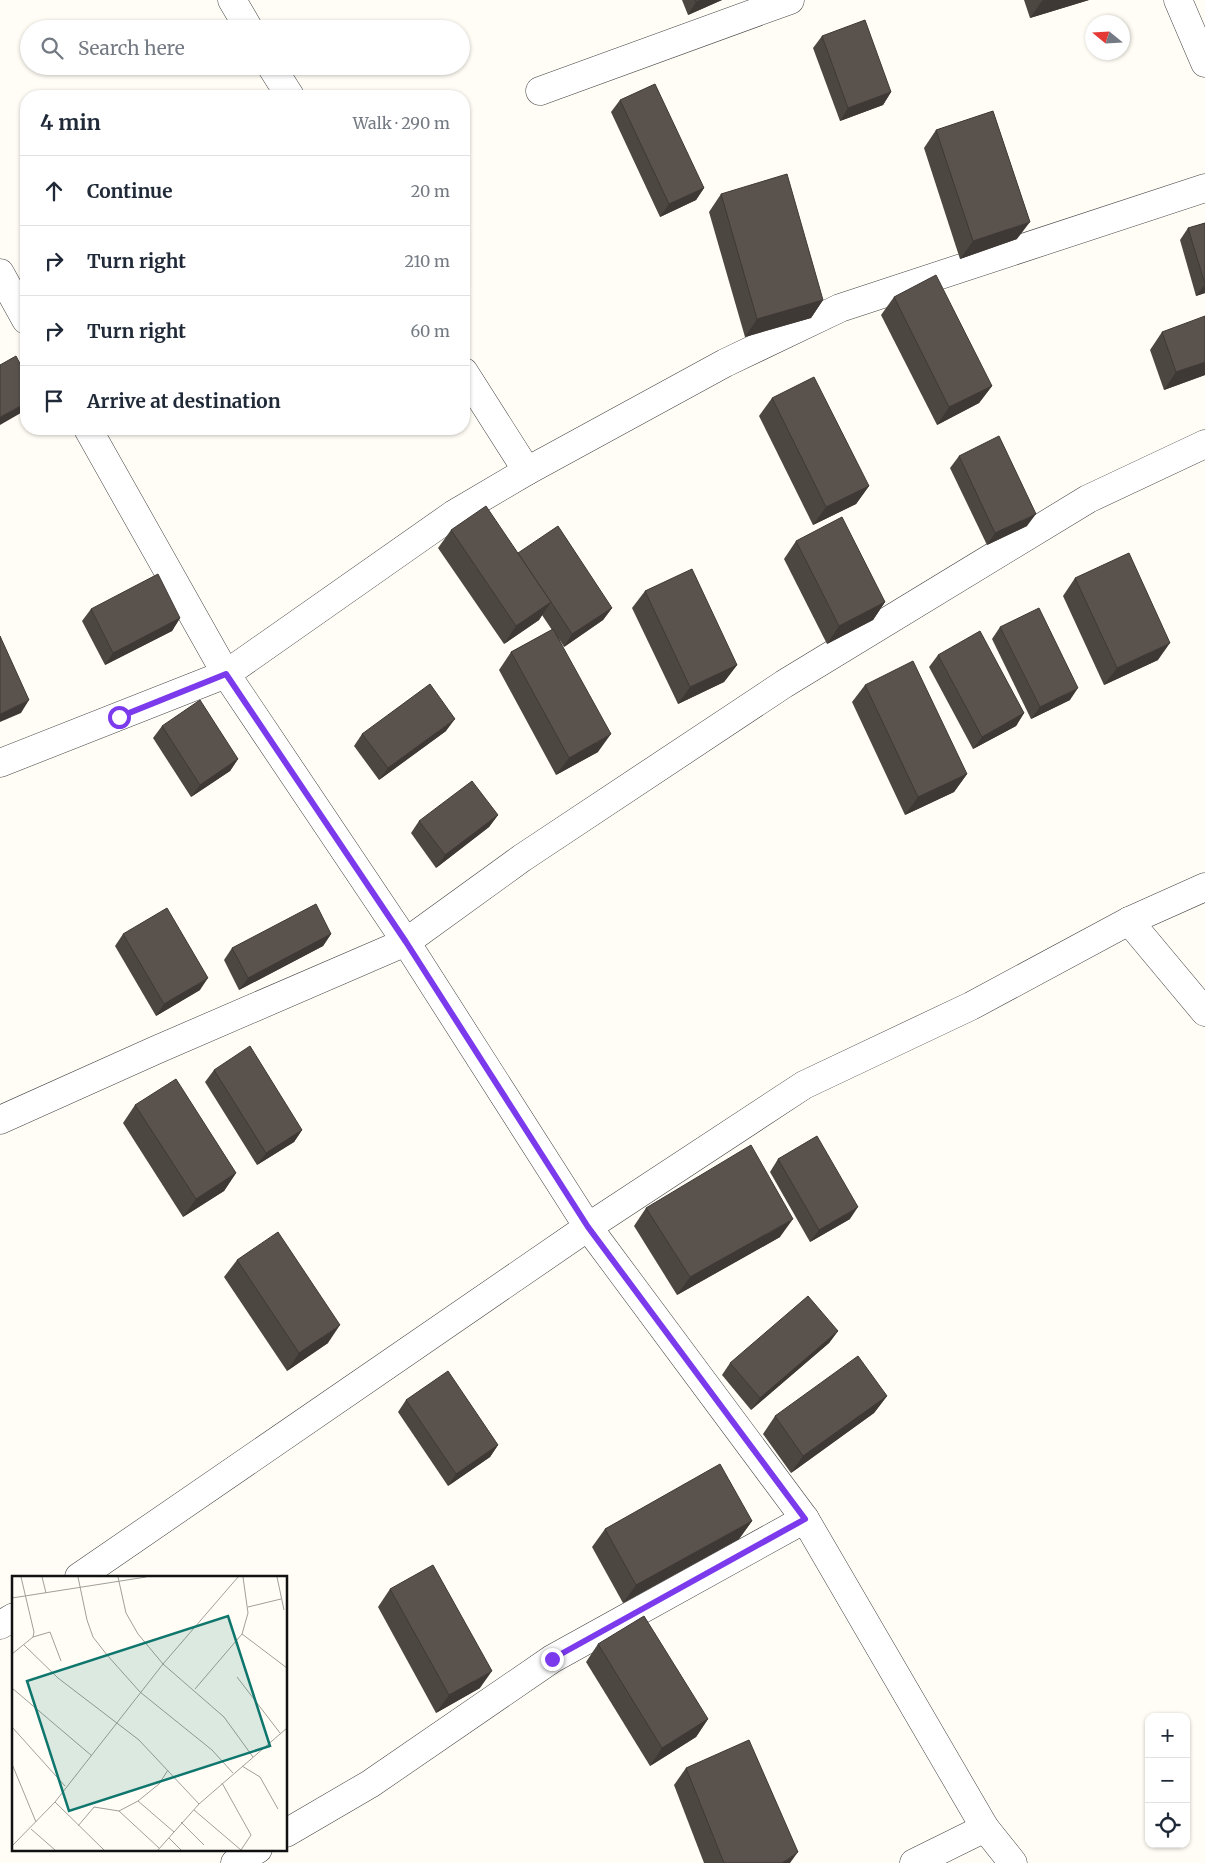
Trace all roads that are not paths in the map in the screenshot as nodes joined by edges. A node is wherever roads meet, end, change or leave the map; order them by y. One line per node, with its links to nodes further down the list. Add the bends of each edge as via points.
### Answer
1 (232, 0): 4 (street)
2 (790, 0): 8 (street)
3 (1178, 0): 5 (street)
4 (244, 20)
5 (1205, 63)
6 (277, 75): 7 (street)
7 (286, 90)
8 (540, 91)
9 (1205, 188): 15 (street, via 840,308 725,362)
10 (0, 273): 11 (street)
11 (20, 309)
12 (470, 381): 15 (street)
13 (91, 435): 16 (street)
14 (1205, 444): 20 (street, via 1088,499 784,684 522,858)
15 (527, 471): 16 (street, via 454,514)
16 (226, 674): 17 (street); 20 (street)
17 (0, 763)
18 (1205, 887): 19 (street)
19 (1129, 921): 21 (street); 23 (street, via 971,1006 804,1085)
20 (406, 942): 22 (street); 23 (street)
21 (1205, 1012)
22 (0, 1120)
23 (588, 1227): 24 (street); 25 (street)
24 (805, 1519): 28 (street); 29 (street, via 552,1659 370,1784)
25 (80, 1576)
26 (12, 1618): 27 (street)
27 (0, 1625)
28 (985, 1828): 32 (street); 33 (street)
29 (288, 1832)
30 (256, 1850): 31 (street)
31 (235, 1863)
32 (914, 1863)
33 (1013, 1863)

